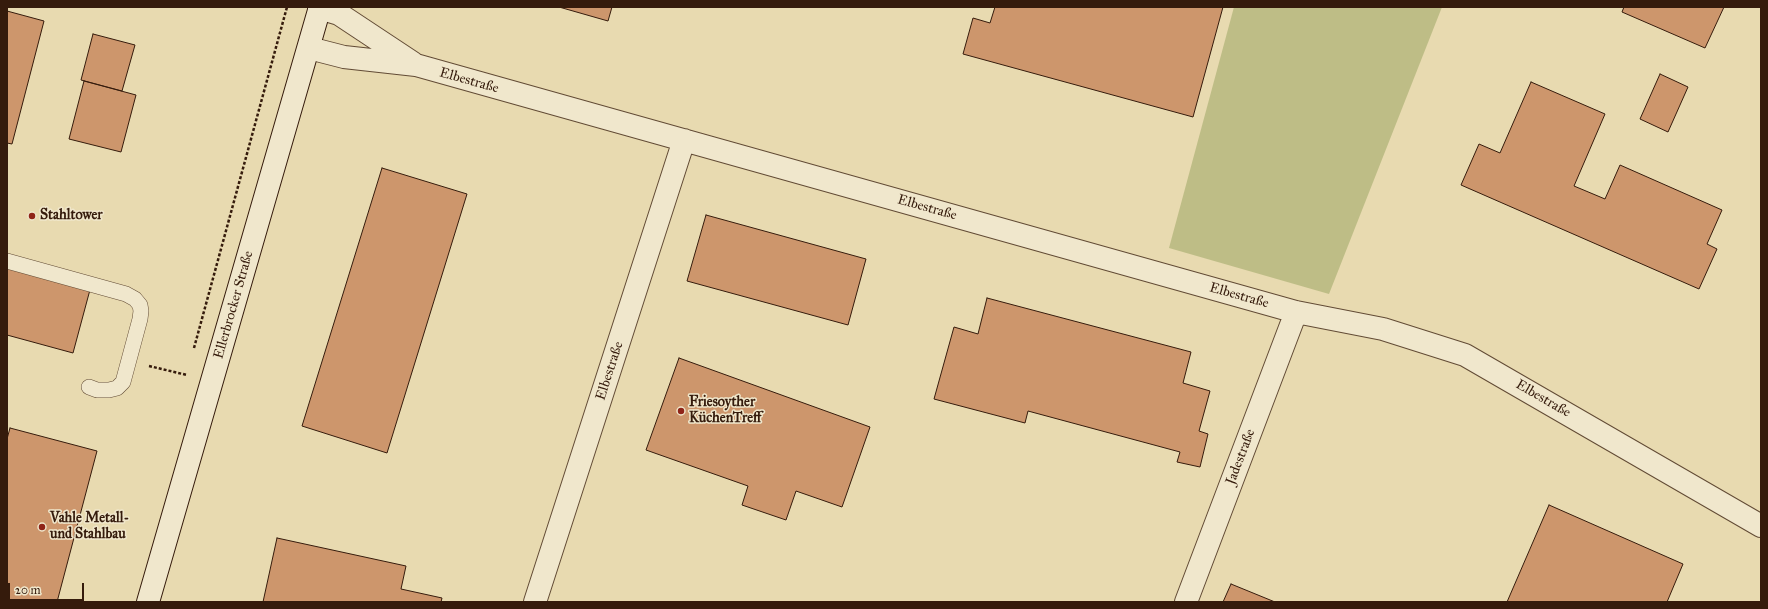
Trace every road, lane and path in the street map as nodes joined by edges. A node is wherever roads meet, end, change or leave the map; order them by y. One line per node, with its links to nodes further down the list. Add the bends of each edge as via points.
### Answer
1 (287, 7): 8 (path)
2 (319, 8): 3 (street, Ellerbrocker Straße); 4 (street, Elbestraße, via 339,14)
3 (309, 48): 4 (street, Elbestraße, via 344,57); 15 (street, Ellerbrocker Straße)
4 (416, 65): 5 (street, Elbestraße)
5 (684, 140): 7 (street, Elbestraße); 16 (street, Elbestraße)
6 (7, 261): 9 (lane, via 126,294 135,299 141,311)
7 (1296, 312): 14 (street, Elbestraße, via 1383,329 1465,355); 17 (street, Jadestraße)
8 (193, 352)
9 (129, 362): 11 (path); 13 (lane, via 123,382 117,388 97,390)
10 (189, 367): 11 (path)
11 (187, 375): 12 (path)
12 (185, 382)
13 (89, 387)
14 (1761, 526)
15 (148, 602)
16 (535, 602)
17 (1186, 602)

